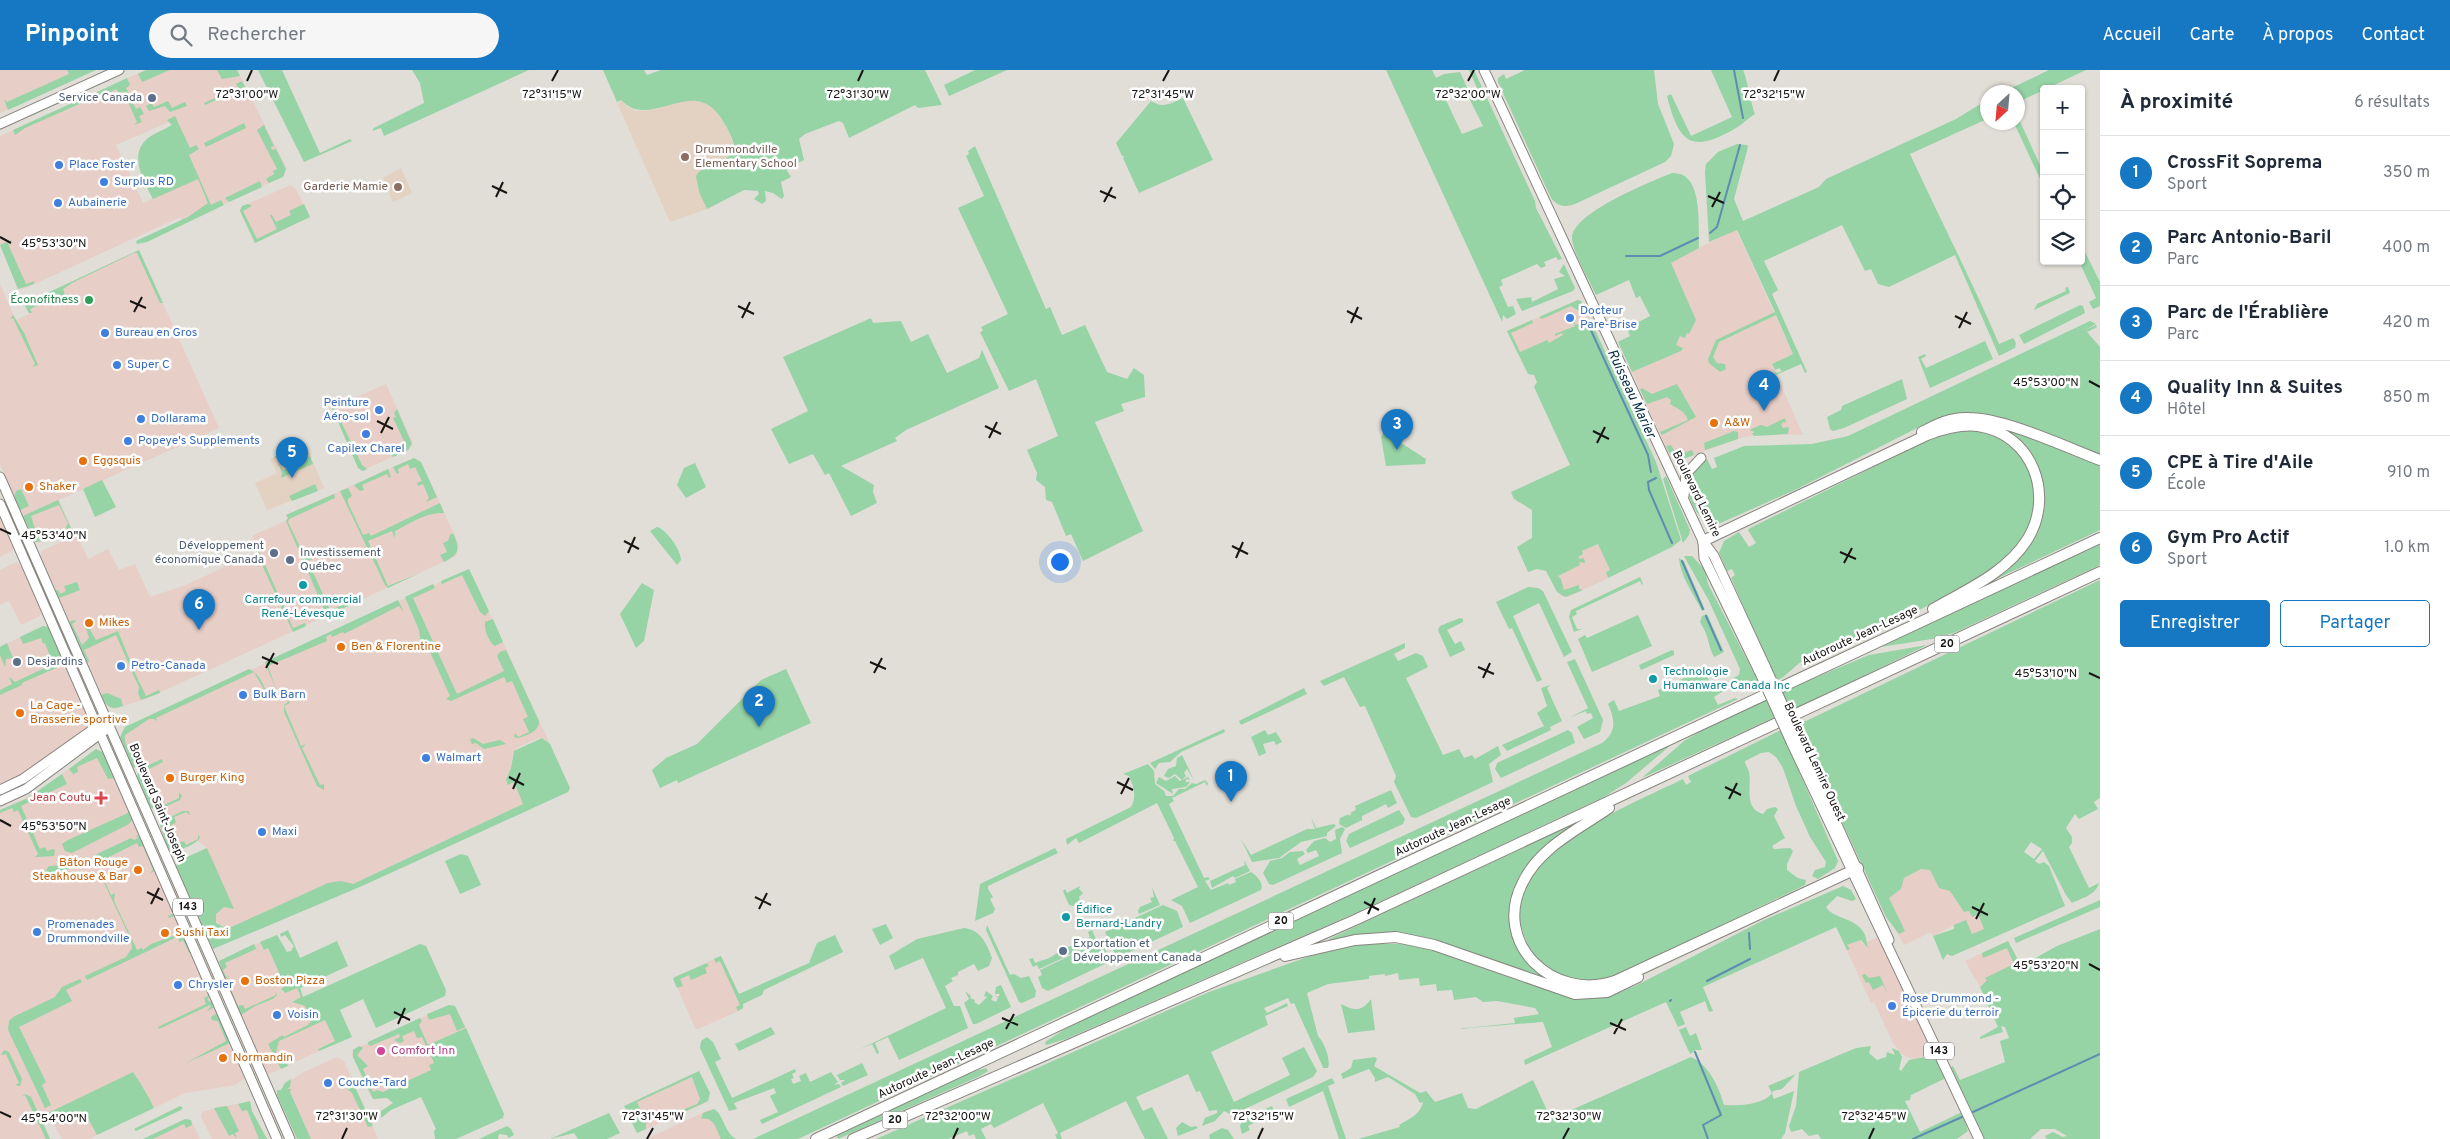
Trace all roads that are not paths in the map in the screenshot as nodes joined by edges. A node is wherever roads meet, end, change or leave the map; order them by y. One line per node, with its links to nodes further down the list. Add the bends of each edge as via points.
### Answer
1 (119, 70): 3 (main road)
2 (1484, 70): 8 (main road, Boulevard Lemire)
3 (0, 124)
4 (1880, 456): 6 (highway, via 1934,425 1950,419 1968,418 1995,422); 11 (highway); 13 (highway, via 1944,430 1962,426 1985,427 2005,436 2025,453 2036,473 2040,496 2034,529 2007,563)
5 (1701, 458): 8 (main road, via 1685,477)
6 (2100, 460)
7 (0, 477): 14 (main road, Boulevard Saint-Joseph / 143)
8 (1685, 503): 11 (main road, Boulevard Lemire)
9 (0, 504): 15 (main road, Boulevard Saint-Joseph / 143)
10 (2100, 538): 13 (highway, Autoroute Jean-Lesage / 20)
11 (1703, 541): 16 (main road, Boulevard Lemire / 143, bridge, via 1714,556)
12 (2100, 572): 18 (highway, 20)
13 (1882, 640): 26 (highway, Autoroute Jean-Lesage / 20)
14 (109, 724): 15 (main road); 25 (main road, Boulevard Saint-Joseph / 143)
15 (100, 730): 17 (main road); 19 (main road, via 26,789); 24 (main road, Boulevard Saint-Joseph / 143)
16 (1795, 740): 20 (main road, Boulevard Lemire Ouest / 143)
17 (0, 790)
18 (1632, 792): 21 (highway, via 1563,838 1532,867 1516,899 1517,935 1541,970 1560,981 1581,986 1615,981); 22 (highway, 20)
19 (0, 801)
20 (1854, 870): 21 (highway); 23 (main road, Boulevard Lemire Ouest / 143, via 1882,921); 23 (main road, Boulevard Lemire Ouest / 143, via 1876,926)
21 (1685, 950): 22 (highway, via 1621,987 1588,995 1564,991 1440,947 1403,938 1363,939)
22 (1267, 960): 27 (highway, 20)
23 (1898, 964): 28 (main road, Boulevard Lemire Ouest / 143)
24 (277, 1139)
25 (290, 1139)
26 (816, 1139)
27 (853, 1139)
28 (1978, 1139)

